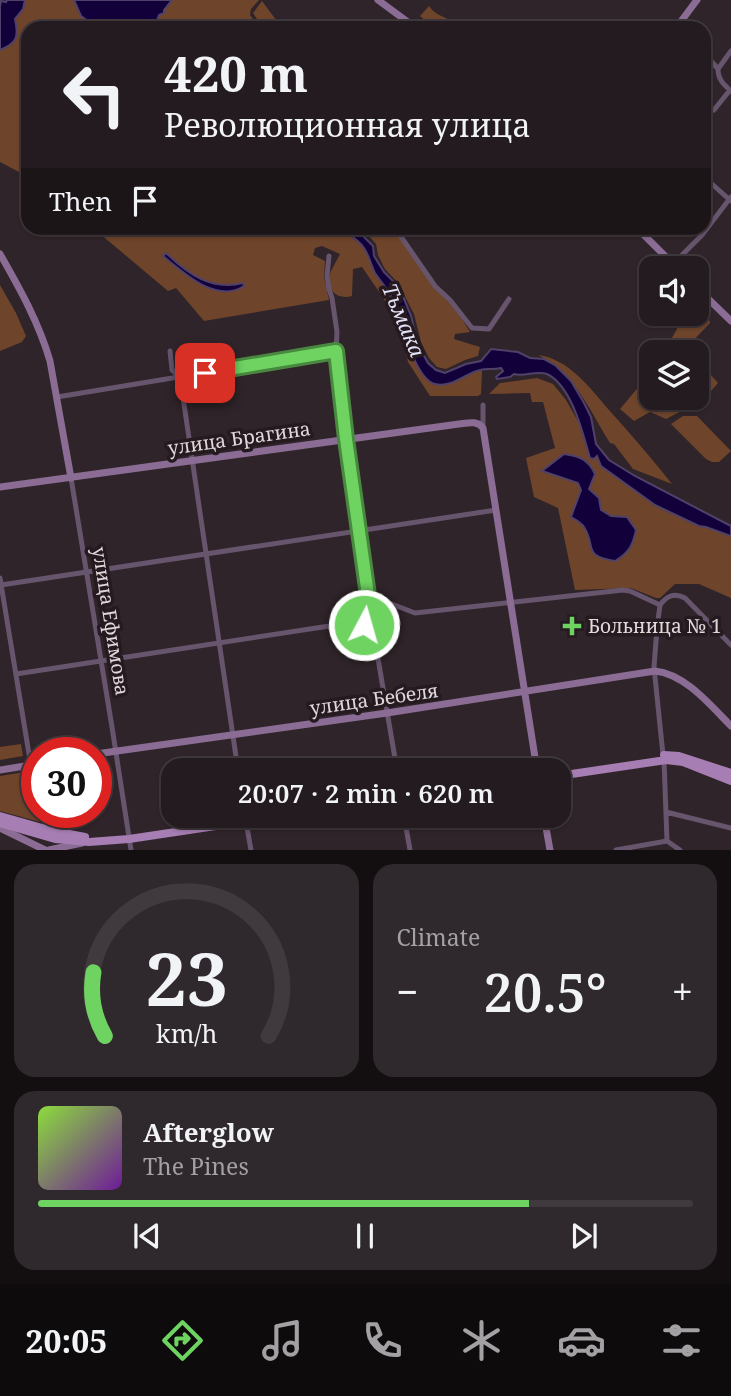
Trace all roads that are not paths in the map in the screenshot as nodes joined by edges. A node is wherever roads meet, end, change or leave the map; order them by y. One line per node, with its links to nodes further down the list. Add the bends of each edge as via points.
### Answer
1 (378, 0): 3 (street)
2 (696, 0): 4 (street)
3 (406, 21)
4 (681, 21)
5 (731, 51): 7 (street)
6 (711, 61): 7 (street)
7 (718, 69): 8 (street, via 720,80)
8 (730, 90): 9 (street)
9 (714, 110)
10 (711, 183): 11 (street)
11 (730, 199): 12 (street)
12 (711, 223)
13 (400, 235): 20 (street, via 472,328 489,329)
14 (644, 235): 18 (street)
15 (702, 235): 19 (street)
16 (0, 254): 26 (street, улица Ефимова, via 43,337)
17 (329, 256): 24 (street)
18 (665, 256)
19 (684, 256)
20 (509, 299)
21 (709, 300): 22 (street)
22 (731, 321)
23 (170, 351): 25 (street, via 172,370)
24 (336, 351): 25 (street); 29 (street)
25 (180, 377): 26 (street); 30 (street)
26 (57, 397): 31 (street, улица Ефимова)
27 (483, 405): 28 (street)
28 (482, 427): 29 (street, улица Брагина, via 458,424); 33 (street)
29 (346, 439): 30 (street, улица Брагина); 34 (street)
30 (192, 461): 31 (street, улица Брагина); 35 (street)
31 (71, 478): 32 (street, улица Брагина); 36 (street, улица Ефимова)
32 (0, 487)
33 (496, 510): 34 (street); 40 (street)
34 (360, 531): 35 (street); 39 (street)
35 (206, 554): 36 (street); 45 (street)
36 (87, 572): 38 (street); 47 (street, улица Ефимова)
37 (0, 578): 38 (street)
38 (1, 585): 49 (street)
39 (368, 595): 40 (street, via 415,613); 42 (street)
40 (510, 603): 41 (street, via 624,590); 50 (street)
41 (660, 605): 46 (street, via 672,595 685,598); 48 (street)
42 (364, 607): 43 (street); 44 (street)
43 (349, 623): 44 (street); 45 (street)
44 (366, 630): 51 (street, via 376,647)
45 (219, 642): 47 (street); 53 (street)
46 (731, 645)
47 (101, 661): 49 (street); 55 (street, улица Ефимова)
48 (655, 671): 50 (street, улица Бебеля); 52 (street, via 685,682); 60 (street)
49 (16, 674): 54 (street)
50 (524, 692): 51 (street, улица Бебеля); 59 (street)
51 (387, 713): 53 (street, улица Бебеля); 58 (street)
52 (731, 726)
53 (233, 734): 55 (street, улица Бебеля); 57 (street)
54 (26, 737)
55 (116, 751): 56 (street, улица Бебеля); 76 (street, улица Ефимова)
56 (112, 752)
57 (236, 758)
58 (395, 758)
59 (535, 758)
60 (663, 758): 63 (main road); 64 (main road, via 679,756); 65 (main road); 66 (street)
61 (21, 768): 62 (street)
62 (0, 769)
63 (571, 772)
64 (731, 774)
65 (731, 780)
66 (666, 812): 74 (street); 78 (street)
67 (0, 816): 75 (main road)
68 (0, 826): 75 (main road); 80 (street)
69 (42, 828): 75 (street)
70 (184, 828): 76 (main road)
71 (248, 828): 82 (street)
72 (406, 828): 83 (street)
73 (546, 828): 84 (street)
74 (731, 828)
75 (42, 832): 77 (main road)
76 (129, 837): 77 (main road); 79 (main road); 81 (street, улица Ефимова)
77 (75, 839): 79 (main road)
78 (667, 841): 85 (street); 86 (street)
79 (89, 842): 80 (street)
80 (47, 850)
81 (131, 850)
82 (251, 850)
83 (410, 850)
84 (550, 850)
85 (616, 850)
86 (678, 850)

